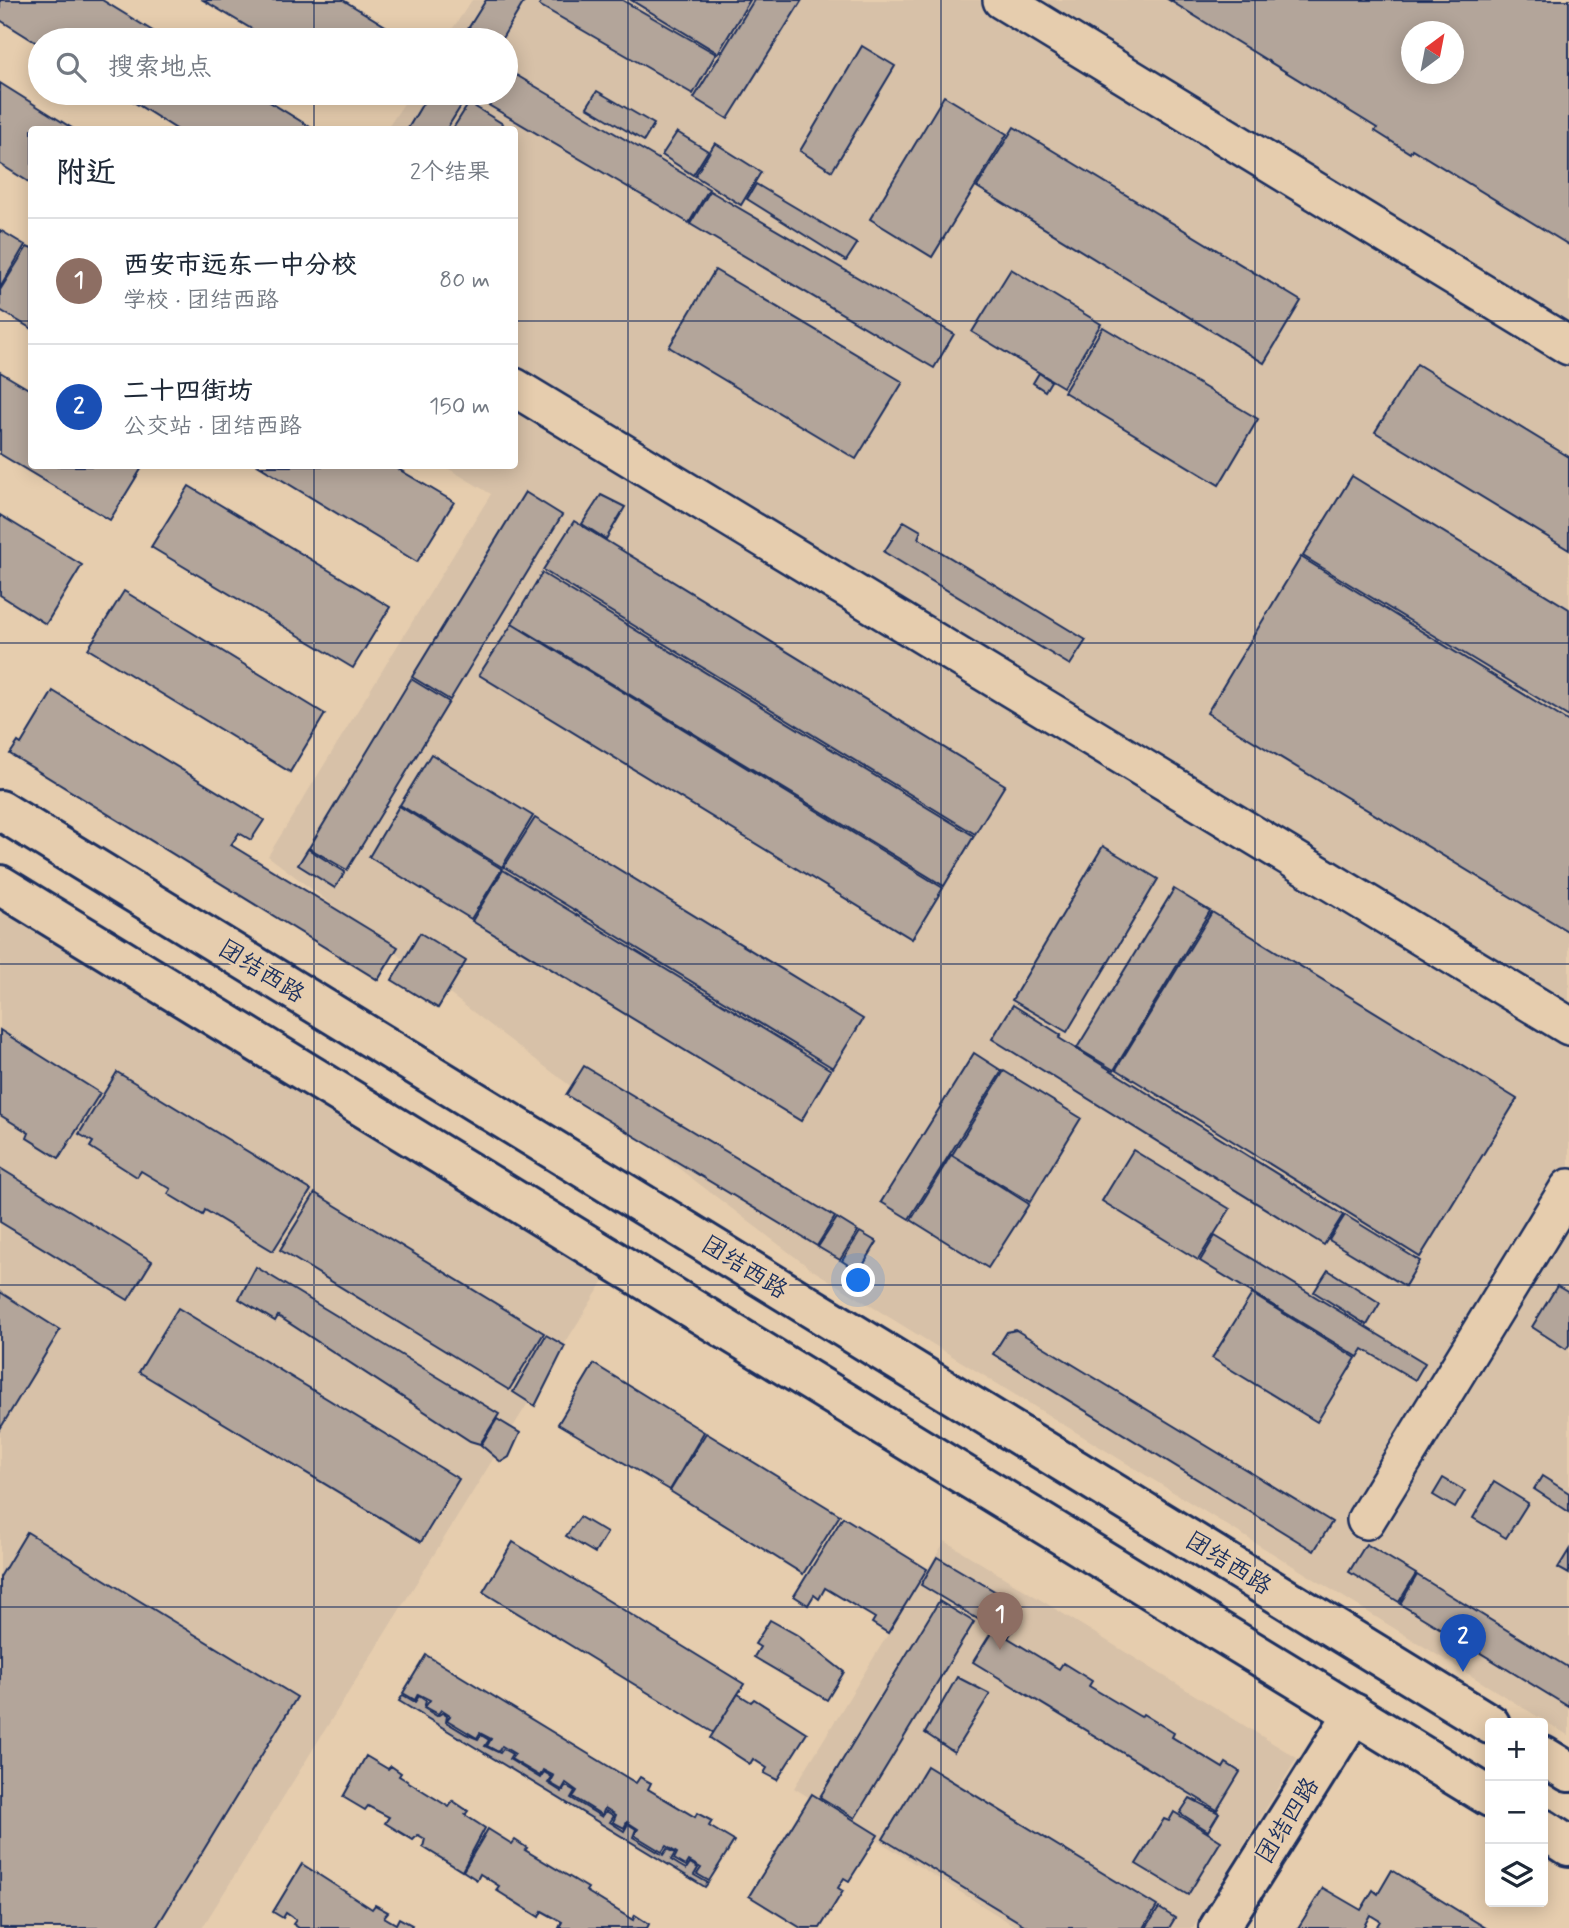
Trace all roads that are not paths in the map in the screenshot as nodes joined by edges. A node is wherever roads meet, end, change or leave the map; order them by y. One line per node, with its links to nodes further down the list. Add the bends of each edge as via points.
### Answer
1 (1002, 0): 2 (street)
2 (1569, 346)
3 (518, 389): 6 (street)
4 (0, 810): 10 (street, 团结西路)
5 (0, 885): 9 (street)
6 (1569, 1026)
7 (1569, 1188): 8 (street)
8 (1366, 1520)
9 (1354, 1713): 13 (street); 16 (street, 团结四路)
10 (1485, 1721)
11 (1548, 1759): 12 (street)
12 (1569, 1772)
13 (1485, 1794)
14 (1548, 1832): 15 (street)
15 (1569, 1846)
16 (1220, 1928)

